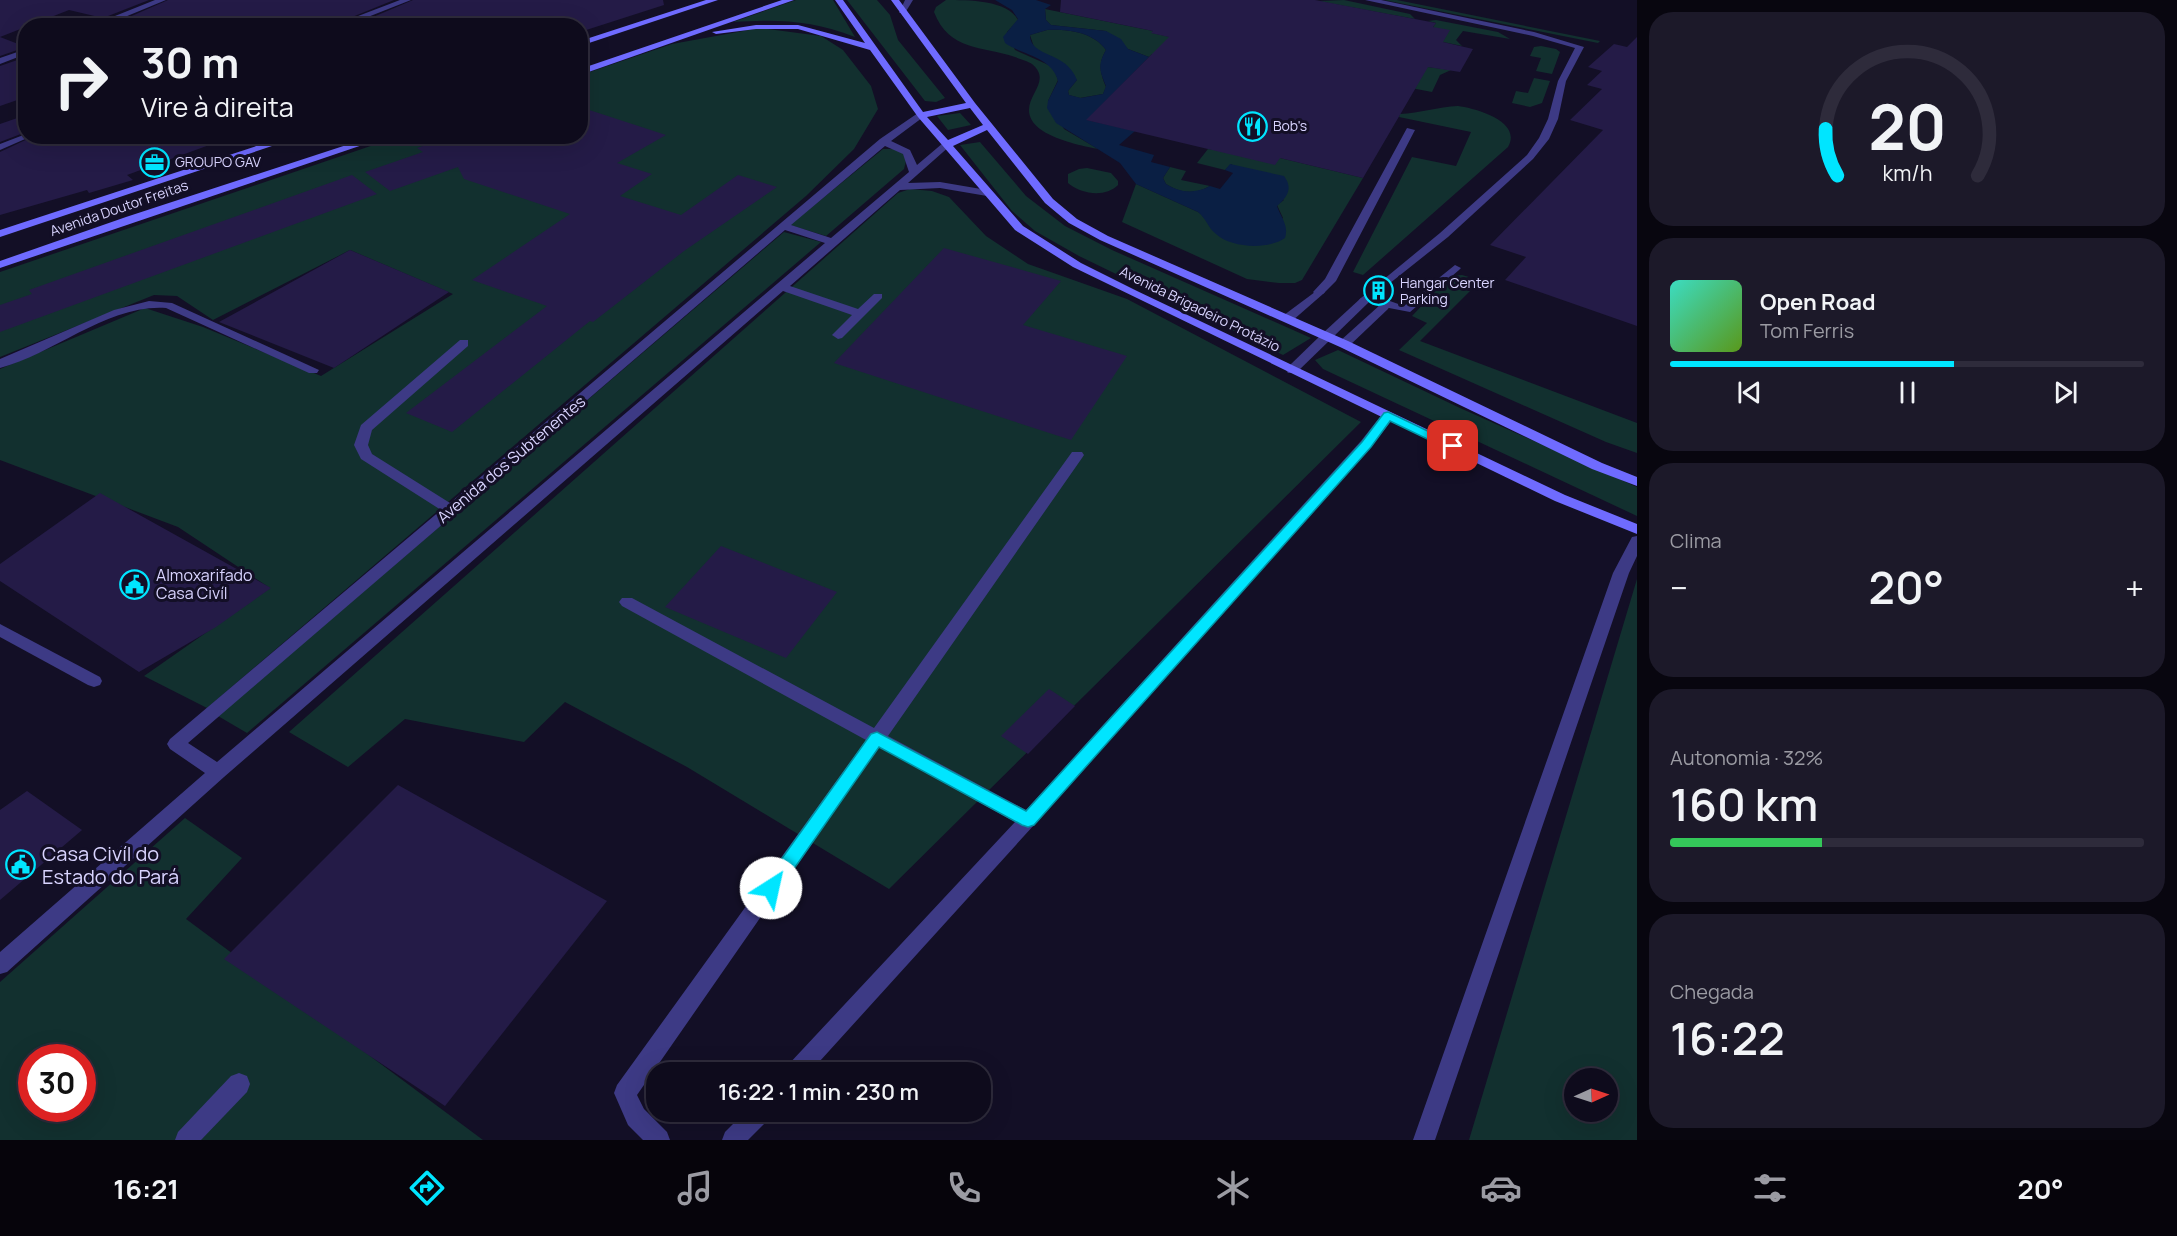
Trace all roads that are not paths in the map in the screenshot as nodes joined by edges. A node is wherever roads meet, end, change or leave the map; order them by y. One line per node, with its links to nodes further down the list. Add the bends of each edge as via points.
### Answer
1 (162, 0): 10 (street)
2 (406, 0): 11 (street)
3 (714, 0): 12 (main road)
4 (790, 0): 13 (main road)
5 (839, 0): 14 (main road, Avenida Brigadeiro Protázio)
6 (895, 0): 9 (main road, Avenida Brigadeiro Protázio)
7 (909, 0): 9 (street)
8 (1369, 0): 43 (street, via 1580,47 1562,81 1544,139 1530,157)
9 (902, 11): 18 (main road, Avenida Brigadeiro Protázio)
10 (115, 18)
11 (358, 18)
12 (588, 41)
13 (669, 41): 14 (main road, via 779,26 819,31); 17 (main road)
14 (874, 48): 19 (main road, Avenida Brigadeiro Protázio)
15 (18, 54): 16 (street)
16 (0, 61)
17 (588, 69)
18 (972, 105): 19 (main road); 20 (main road, Avenida Brigadeiro Protázio)
19 (921, 115): 23 (street, Avenida dos Subtenentes); 26 (main road, Avenida Brigadeiro Protázio)
20 (988, 126): 26 (main road); 41 (main road, Avenida Brigadeiro Protázio, via 1048,201 1073,221)
21 (1410, 130): 41 (street, via 1330,280)
22 (18, 140): 27 (street)
23 (883, 141): 28 (street, via 907,152); 33 (street, Avenida dos Subtenentes)
24 (273, 144): 31 (main road, Avenida Doutor Freitas)
25 (360, 144): 32 (main road, Avenida Doutor Freitas)
26 (946, 145): 28 (street); 30 (main road, Avenida Brigadeiro Protázio)
27 (0, 147)
28 (914, 172): 29 (street)
29 (897, 187): 30 (street, via 940,185); 35 (street)
30 (987, 193): 48 (main road, Avenida Brigadeiro Protázio, via 1019,228 1077,265)
31 (109, 198): 32 (main road, via 106,212 111,217); 34 (main road, Avenida Doutor Freitas)
32 (130, 219): 36 (main road, Avenida Doutor Freitas)
33 (783, 226): 35 (street); 52 (street, Avenida dos Subtenentes)
34 (0, 234)
35 (833, 243): 38 (street)
36 (0, 265)
37 (1455, 268): 45 (street, via 1406,310 1387,304)
38 (782, 287): 40 (street); 59 (street)
39 (879, 296): 40 (street)
40 (860, 314): 42 (street)
41 (1288, 318): 43 (main road, Avenida Brigadeiro Protázio)
42 (838, 335)
43 (1327, 336): 45 (main road, Avenida Brigadeiro Protázio); 48 (street)
44 (464, 343): 52 (street, via 366,428 361,445 366,456)
45 (1344, 344): 51 (main road, Avenida Brigadeiro Protázio)
46 (0, 364): 47 (street, via 118,312 158,303)
47 (313, 370)
48 (1292, 370): 49 (main road, Avenida Brigadeiro Protázio)
49 (1388, 416): 53 (main road, Avenida Brigadeiro Protázio, via 1560,498); 60 (street)
50 (1077, 455): 58 (street)
51 (1637, 482)
52 (451, 510): 59 (street, Avenida dos Subtenentes, via 176,744)
53 (1637, 529)
54 (1637, 541): 68 (street, via 1621,573)
55 (627, 602): 58 (street)
56 (0, 630): 57 (street)
57 (94, 681)
58 (877, 738): 60 (street); 66 (street, via 625,1093 636,1117)
59 (218, 772): 61 (street)
60 (1028, 820): 62 (street)
61 (0, 965)
62 (805, 1062)
63 (239, 1084): 65 (street)
64 (750, 1122): 67 (street)
65 (186, 1140)
66 (659, 1140)
67 (733, 1140)
68 (1424, 1140)

